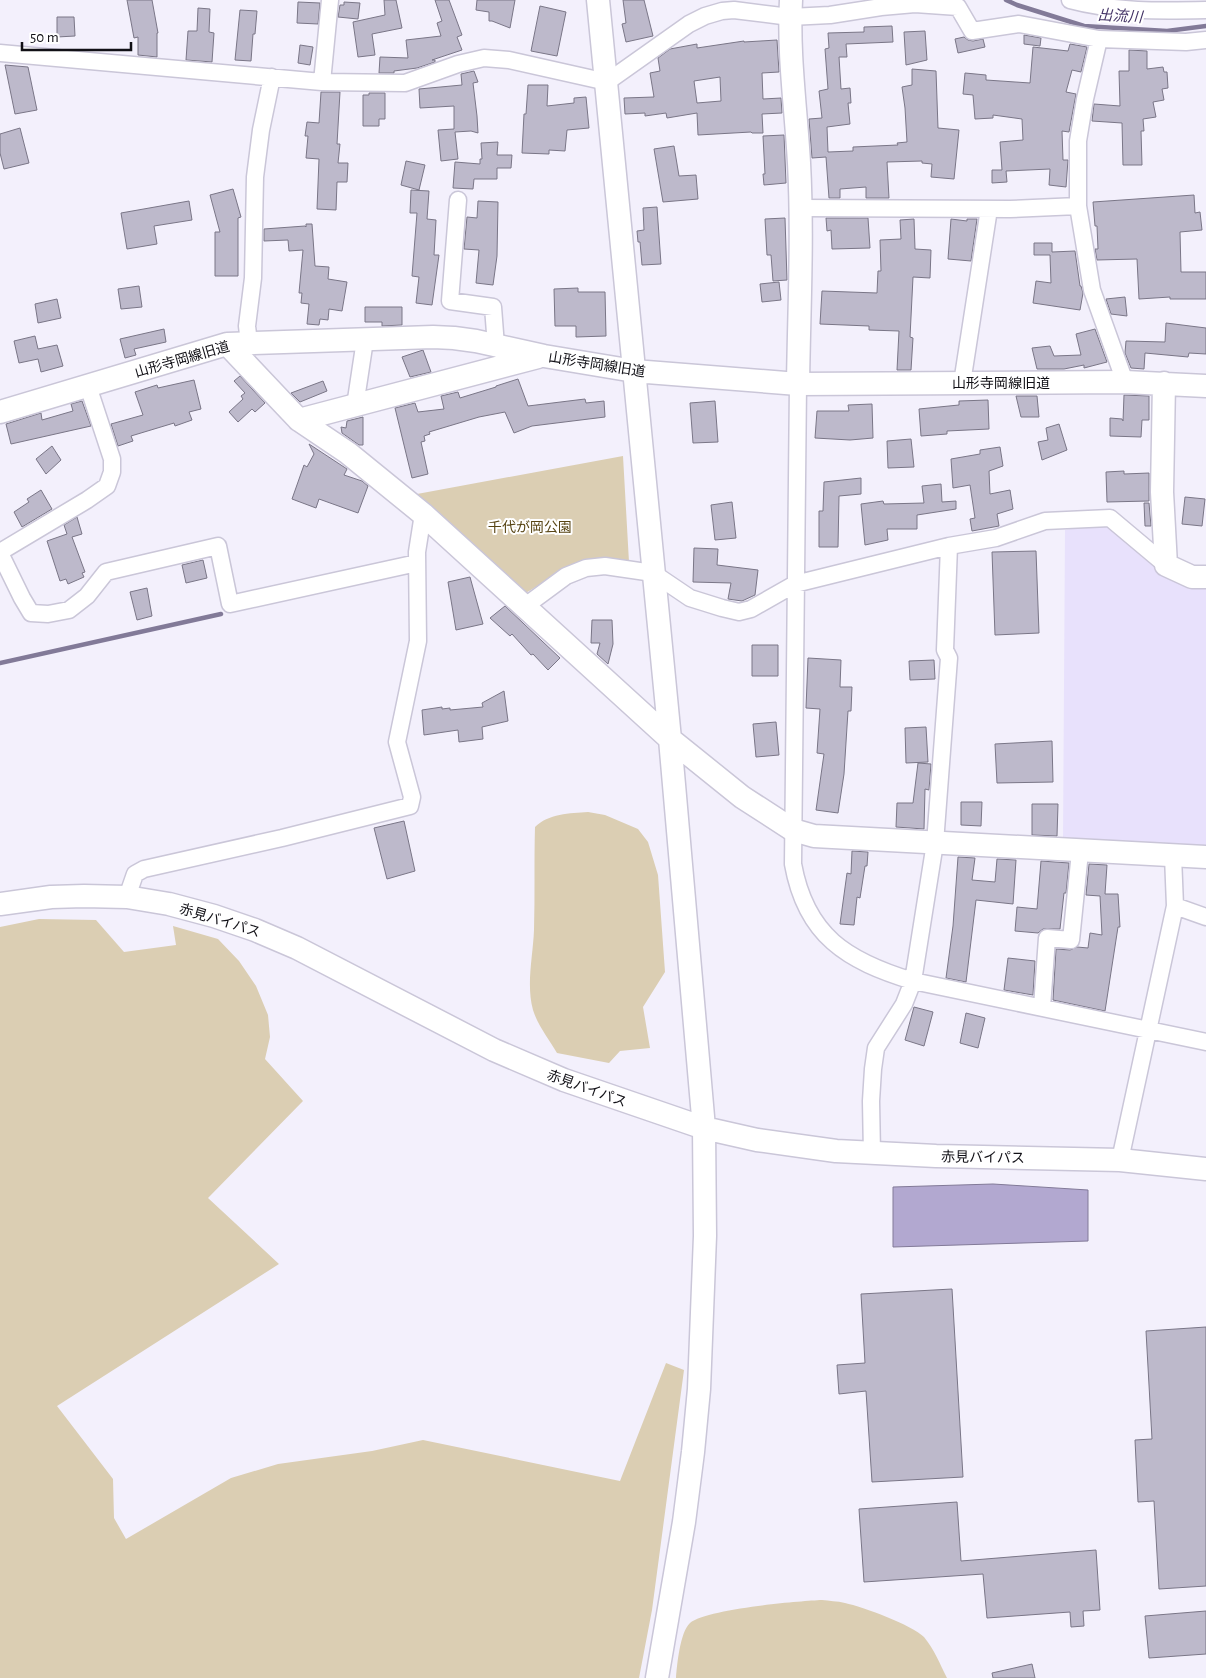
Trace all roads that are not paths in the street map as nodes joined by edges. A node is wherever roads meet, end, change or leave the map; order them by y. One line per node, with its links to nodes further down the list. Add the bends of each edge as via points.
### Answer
1 (330, 0): 11 (street)
2 (598, 0): 12 (street)
3 (1070, 0): 4 (street, via 1112,8)
4 (1171, 5): 6 (street)
5 (791, 9): 7 (street, via 830,16 915,4 958,7 972,30 1019,24); 12 (street, via 734,10 705,16); 15 (street)
6 (1206, 10)
7 (1099, 39): 8 (street); 14 (street, via 1078,141)
8 (1206, 40)
9 (0, 54): 10 (street)
10 (272, 76): 11 (street); 18 (street, via 255,177 253,278 247,326)
11 (322, 82): 12 (street, via 405,83 484,58 509,60)
12 (607, 82): 21 (street)
13 (458, 200): 19 (street, via 450,301 493,307)
14 (1078, 206): 16 (street); 22 (street, via 1092,290)
15 (800, 208): 16 (street); 24 (street)
16 (989, 209): 23 (street)
17 (365, 340): 18 (street, 山形寺岡線旧道); 19 (street, 山形寺岡線旧道, via 454,338); 28 (street)
18 (238, 344): 26 (street, 山形寺岡線旧道); 30 (street)
19 (496, 346): 20 (street, 山形寺岡線旧道)
20 (544, 356): 21 (street, 山形寺岡線旧道); 28 (street)
21 (634, 371): 24 (street, 山形寺岡線旧道); 36 (street)
22 (1125, 382): 23 (street, 山形寺岡線旧道); 25 (street, 山形寺岡線旧道)
23 (962, 383): 24 (street, 山形寺岡線旧道)
24 (798, 384): 38 (street)
25 (1164, 384): 27 (street, 山形寺岡線旧道); 35 (street, via 1162,492)
26 (88, 386): 29 (street, 山形寺岡線旧道); 33 (street, via 112,460 107,486)
27 (1206, 386)
28 (355, 406): 30 (street)
29 (0, 412)
30 (299, 420): 31 (street, via 348,453)
31 (423, 514): 34 (street); 39 (street)
32 (949, 546): 35 (street, via 996,538 1045,521 1110,518); 38 (street); 42 (street, via 945,650 949,658)
33 (0, 552): 34 (street, via 31,613 48,614 70,610 87,596 106,572 218,546 230,604)
34 (417, 563): 46 (street, via 418,641 397,742 412,796 410,806 144,869 135,874)
35 (1166, 565): 37 (street, via 1192,577)
36 (654, 574): 38 (street, via 690,598 739,612 751,609); 39 (street, via 606,566 586,568 566,576); 40 (street)
37 (1206, 577)
38 (795, 584): 41 (street)
39 (524, 606): 40 (street)
40 (670, 740): 41 (street, via 742,798); 54 (street)
41 (793, 830): 42 (street, via 814,836); 50 (street, via 797,886 818,925 845,953 865,964)
42 (935, 843): 43 (street); 50 (street)
43 (1080, 852): 44 (street); 51 (street, via 1071,940 1047,938)
44 (1172, 856): 45 (street); 48 (street)
45 (1206, 857)
46 (127, 897): 47 (street, 赤見バイパス, via 84,896); 54 (street, 赤見バイパス, via 169,904 255,930 297,948 494,1050 564,1080)
47 (0, 904)
48 (1175, 906): 49 (street); 52 (street)
49 (1206, 917)
50 (913, 981): 51 (street); 55 (street, via 904,1004 876,1048 871,1101)
51 (1042, 1007): 52 (street)
52 (1148, 1029): 53 (street); 56 (street)
53 (1206, 1042)
54 (704, 1128): 55 (street, 赤見バイパス, via 799,1146); 58 (street, via 705,1236 697,1407 684,1522)
55 (872, 1154): 56 (street, 赤見バイパス)
56 (1120, 1160): 57 (street, 赤見バイパス)
57 (1206, 1169)
58 (657, 1678)

